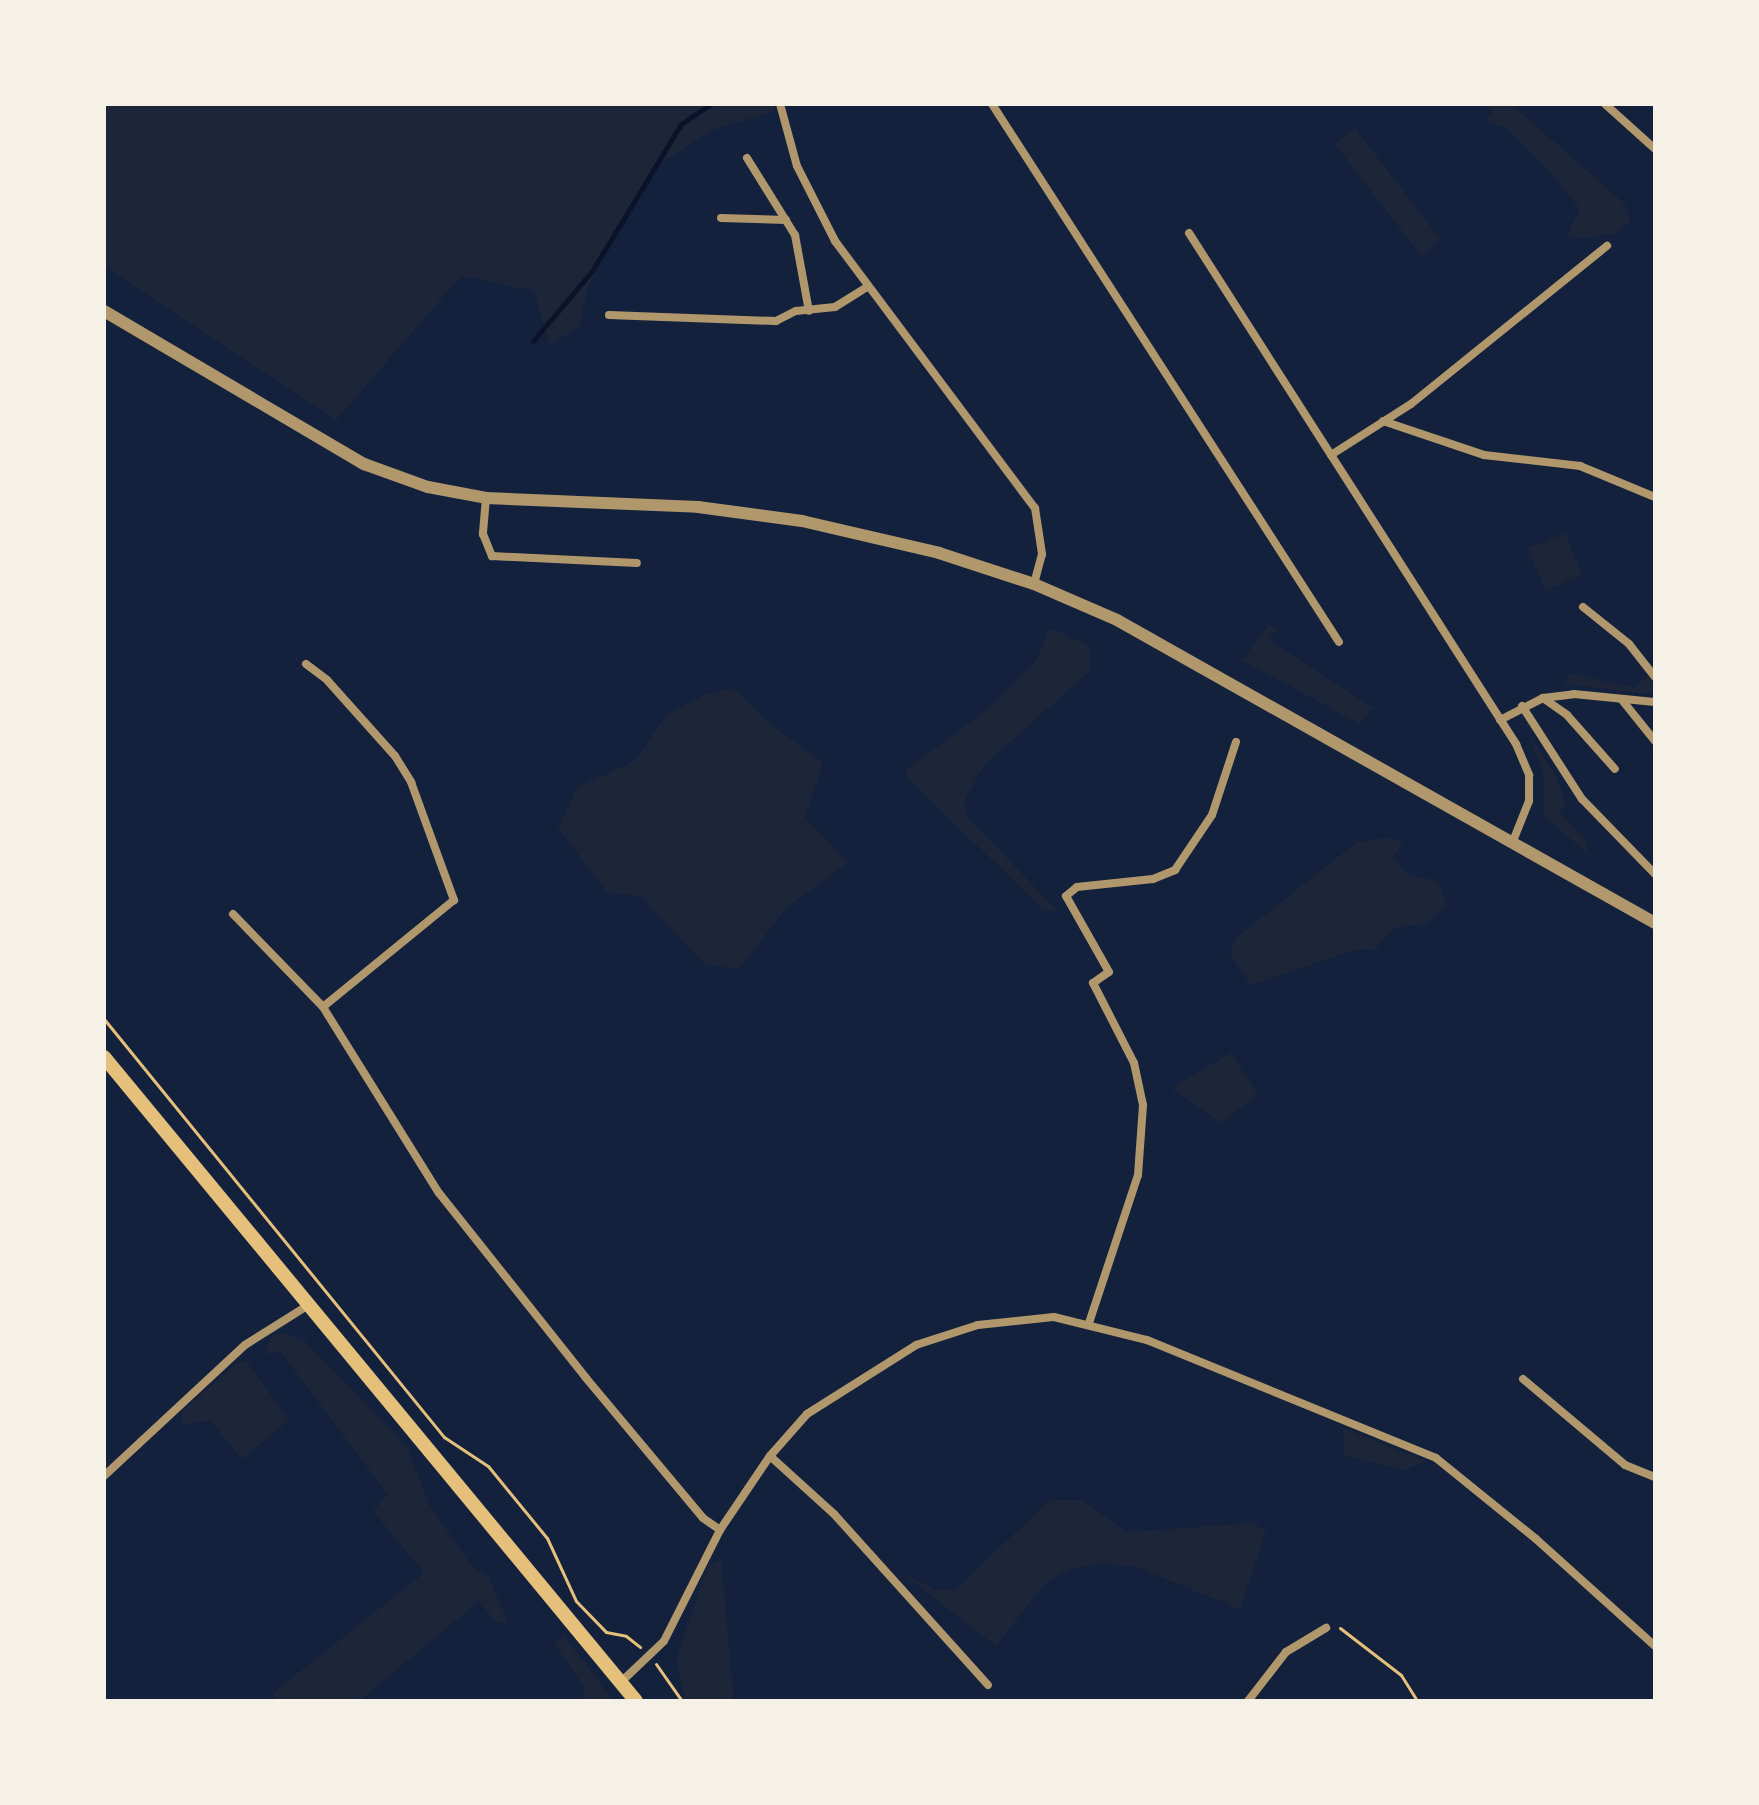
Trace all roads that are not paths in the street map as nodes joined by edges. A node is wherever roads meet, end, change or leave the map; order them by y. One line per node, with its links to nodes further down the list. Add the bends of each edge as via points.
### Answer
1 (780, 104): 10 (street, via 802,177)
2 (992, 104): 21 (street)
3 (1605, 104): 4 (street)
4 (1655, 149)
5 (747, 158): 7 (street)
6 (721, 218): 7 (street)
7 (786, 220): 12 (street, via 795,235)
8 (1189, 233): 15 (street)
9 (1607, 246): 14 (street, via 1478,353)
10 (867, 287): 12 (street, via 835,307); 19 (street, via 985,435 1035,508 1042,554)
11 (104, 311): 17 (street, via 364,464 428,487)
12 (809, 311): 13 (street, via 776,321)
13 (609, 315)
14 (1383, 421): 15 (street); 16 (street, via 1484,455 1580,466)
15 (1331, 455): 28 (street)
16 (1655, 497)
17 (486, 498): 18 (street, via 483,534 492,556); 19 (street, via 698,507 802,521 926,549)
18 (637, 563)
19 (1034, 584): 32 (street, via 1117,620)
20 (1583, 607): 23 (street, via 1629,644)
21 (1339, 642)
22 (306, 664): 36 (street, via 395,756 411,782 454,900)
23 (1655, 677)
24 (1543, 698): 25 (street, via 1574,694); 27 (street); 31 (street, via 1567,715)
25 (1622, 700): 26 (street); 29 (street)
26 (1655, 702)
27 (1522, 706): 28 (street); 33 (street, via 1582,799)
28 (1500, 720): 32 (street, via 1529,775 1526,813)
29 (1655, 741)
30 (1236, 742): 39 (street, via 1212,815 1175,870 1153,879 1077,887 1066,896 1109,972 1093,983 1134,1063 1143,1105 1138,1175)
31 (1615, 769)
32 (1513, 841): 35 (street)
33 (1655, 874)
34 (233, 914): 36 (street)
35 (1655, 923)
36 (323, 1007): 44 (street, via 439,1193 586,1378 703,1518)
37 (104, 1057): 38 (main road)
38 (307, 1306): 42 (street, via 245,1345); 47 (main road)
39 (1089, 1323): 41 (street, via 1054,1317 1012,1319 916,1345 807,1414); 46 (street, via 1147,1340 1436,1458)
40 (1523, 1379): 43 (street, via 1625,1465)
41 (770, 1456): 44 (street); 48 (street, via 834,1514)
42 (104, 1476)
43 (1655, 1477)
44 (720, 1530): 47 (street, via 650,1658)
45 (1326, 1628): 50 (street, via 1286,1652)
46 (1655, 1646)
47 (621, 1682): 49 (main road)
48 (988, 1685)
49 (636, 1701)
50 (1248, 1701)

